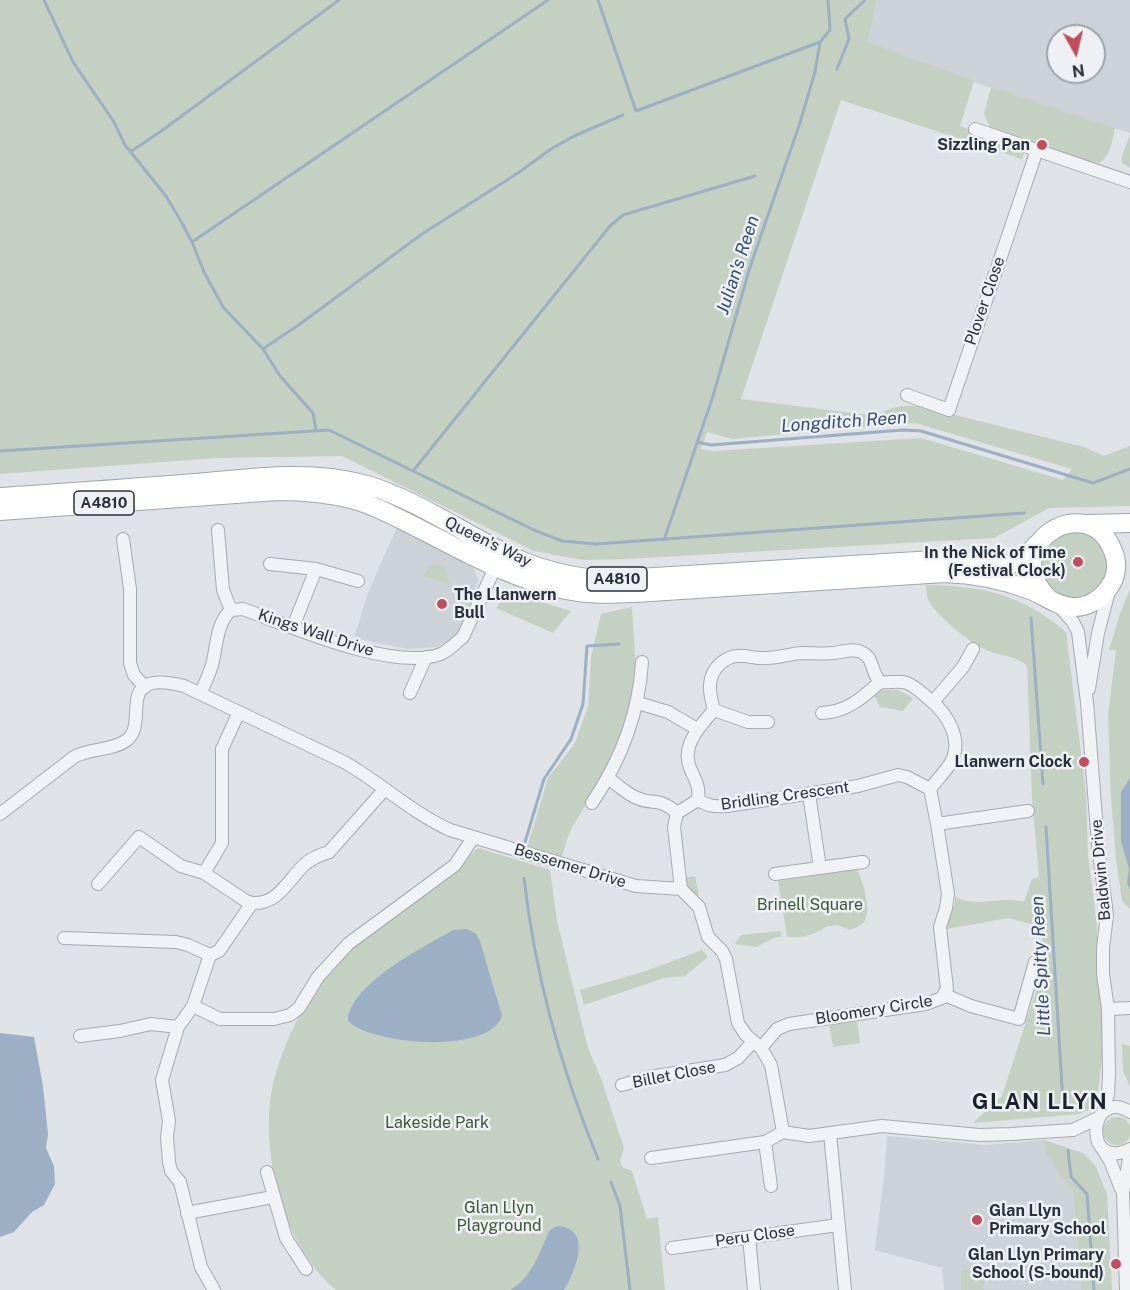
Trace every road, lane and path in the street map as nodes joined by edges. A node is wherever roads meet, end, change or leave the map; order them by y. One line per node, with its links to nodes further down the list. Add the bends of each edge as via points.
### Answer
1 (975, 129): 2 (street)
2 (1036, 150): 3 (street); 4 (street, Plover Close, via 949,410)
3 (1130, 182)
4 (907, 395)
5 (0, 497): 13 (main road, Queen's Way / A4810, via 254,478 320,477 365,484 392,494)
6 (0, 511): 13 (main road, Queen's Way / A4810, via 309,491 379,508)
7 (1130, 523): 8 (main road, Queen's Way)
8 (1085, 524): 10 (main road, Queen's Way, via 1063,525); 16 (main road, via 1111,545)
9 (218, 530): 19 (street, via 223,590)
10 (1043, 537): 13 (main road, Queen's Way / A4810, via 1027,556 1014,563 996,564 951,559 605,580); 18 (main road, via 1036,547 1032,569 1038,586)
11 (123, 539): 25 (street, via 130,589 130,663)
12 (1130, 554): 16 (main road, Queen's Way)
13 (499, 560): 18 (main road, Queen's Way / A4810, via 564,590 592,594 944,573 993,578); 22 (street, Kings Wall Drive, via 463,637 441,653)
14 (270, 564): 15 (street)
15 (316, 569): 17 (street); 20 (street)
16 (1114, 576): 18 (main road, Queen's Way, via 1105,594 1095,602 1072,607); 29 (street, via 1098,633)
17 (358, 581)
18 (1052, 601): 29 (street, via 1078,632)
19 (231, 610): 20 (street, Kings Wall Drive, via 243,609); 26 (street, via 220,628 213,663)
20 (293, 627): 22 (street, Kings Wall Drive, via 377,653)
21 (973, 649): 28 (street)
22 (426, 657): 27 (street)
23 (642, 662): 30 (street)
24 (880, 682): 28 (street, via 906,682); 31 (street, via 870,660 859,651 773,658 737,656 719,665 709,681); 33 (street, via 853,705)
25 (144, 687): 26 (street, Bessemer Drive, via 177,684); 44 (street, via 138,693 134,727 126,741 82,752)
26 (201, 692): 32 (street, Bessemer Drive)
27 (410, 693)
28 (933, 702): 37 (street, via 948,718 955,748 950,764)
29 (1087, 702): 60 (street, Baldwin Drive, via 1107,915 1102,948)
30 (638, 704): 35 (street, via 668,712); 36 (street)
31 (714, 710): 34 (street, via 748,722); 35 (street, Bridling Crescent)
32 (239, 712): 38 (street, Bessemer Drive, via 344,762); 49 (street, via 222,749 222,843)
33 (822, 713)
34 (768, 723)
35 (697, 729): 40 (street, Bridling Crescent, via 688,757 698,784)
36 (609, 779): 41 (street); 43 (street, via 635,797 659,801)
37 (930, 789): 39 (street, Bridling Crescent, via 898,775); 45 (street)
38 (384, 790): 46 (street, Bessemer Drive, via 436,824); 53 (street, via 329,852 305,863 271,900)
39 (809, 794): 40 (street, Bridling Crescent, via 719,807); 48 (street)
40 (698, 800): 43 (street)
41 (592, 803)
42 (1028, 811): 45 (street)
43 (677, 813): 52 (street, via 674,827)
44 (0, 814)
45 (937, 824): 57 (street, Bloomery Circle, via 948,894 940,927)
46 (473, 838): 52 (street, Bessemer Drive, via 636,886); 58 (street, via 455,865 348,944 290,1015 274,1019 220,1019)
47 (862, 862): 48 (street)
48 (820, 868): 50 (street)
49 (204, 873): 51 (street, via 181,866 139,837); 53 (street)
50 (775, 874)
51 (98, 884)
52 (681, 889): 63 (street, via 699,907 708,937 725,955 738,1023)
53 (252, 903): 55 (street, via 219,951)
54 (64, 938): 55 (street, via 176,942)
55 (210, 955): 58 (street)
56 (1035, 962): 57 (street, via 1019,1019)
57 (945, 995): 63 (street, Bloomery Circle, via 926,1004 789,1024)
58 (193, 1006): 61 (street)
59 (1130, 1008): 60 (street)
60 (1108, 1009): 64 (street, Baldwin Drive)
61 (178, 1026): 62 (street, via 151,1024); 80 (street, via 162,1080 170,1120 169,1162 180,1182)
62 (80, 1036)
63 (757, 1045): 65 (street, Billet Close, via 725,1065 650,1077); 69 (street, via 771,1065)
64 (1109, 1074): 66 (street, via 1116,1095); 67 (street, via 1108,1095)
65 (622, 1086)
66 (1128, 1110): 67 (street, via 1110,1109)
67 (1101, 1115): 68 (street); 72 (street, via 1095,1133)
68 (1073, 1130): 70 (street, via 979,1135 882,1126); 72 (street)
69 (783, 1132): 70 (street, via 809,1136); 71 (street)
70 (830, 1133): 81 (street)
71 (765, 1142): 75 (street); 77 (street)
72 (1100, 1144): 73 (street, via 1115,1153); 78 (street)
73 (1130, 1149)
74 (1130, 1154): 78 (street)
75 (651, 1158)
76 (267, 1172): 79 (street)
77 (771, 1186)
78 (1122, 1192): 83 (street)
79 (273, 1197): 80 (street); 85 (street, via 286,1238)
80 (187, 1214): 86 (street, via 201,1267)
81 (837, 1225): 82 (street, Peru Close); 88 (street)
82 (749, 1237): 84 (street, Peru Close); 87 (street)
83 (1126, 1242): 89 (street)
84 (672, 1248)
85 (306, 1269)
86 (214, 1290)
87 (754, 1290)
88 (847, 1290)
89 (1126, 1290)

